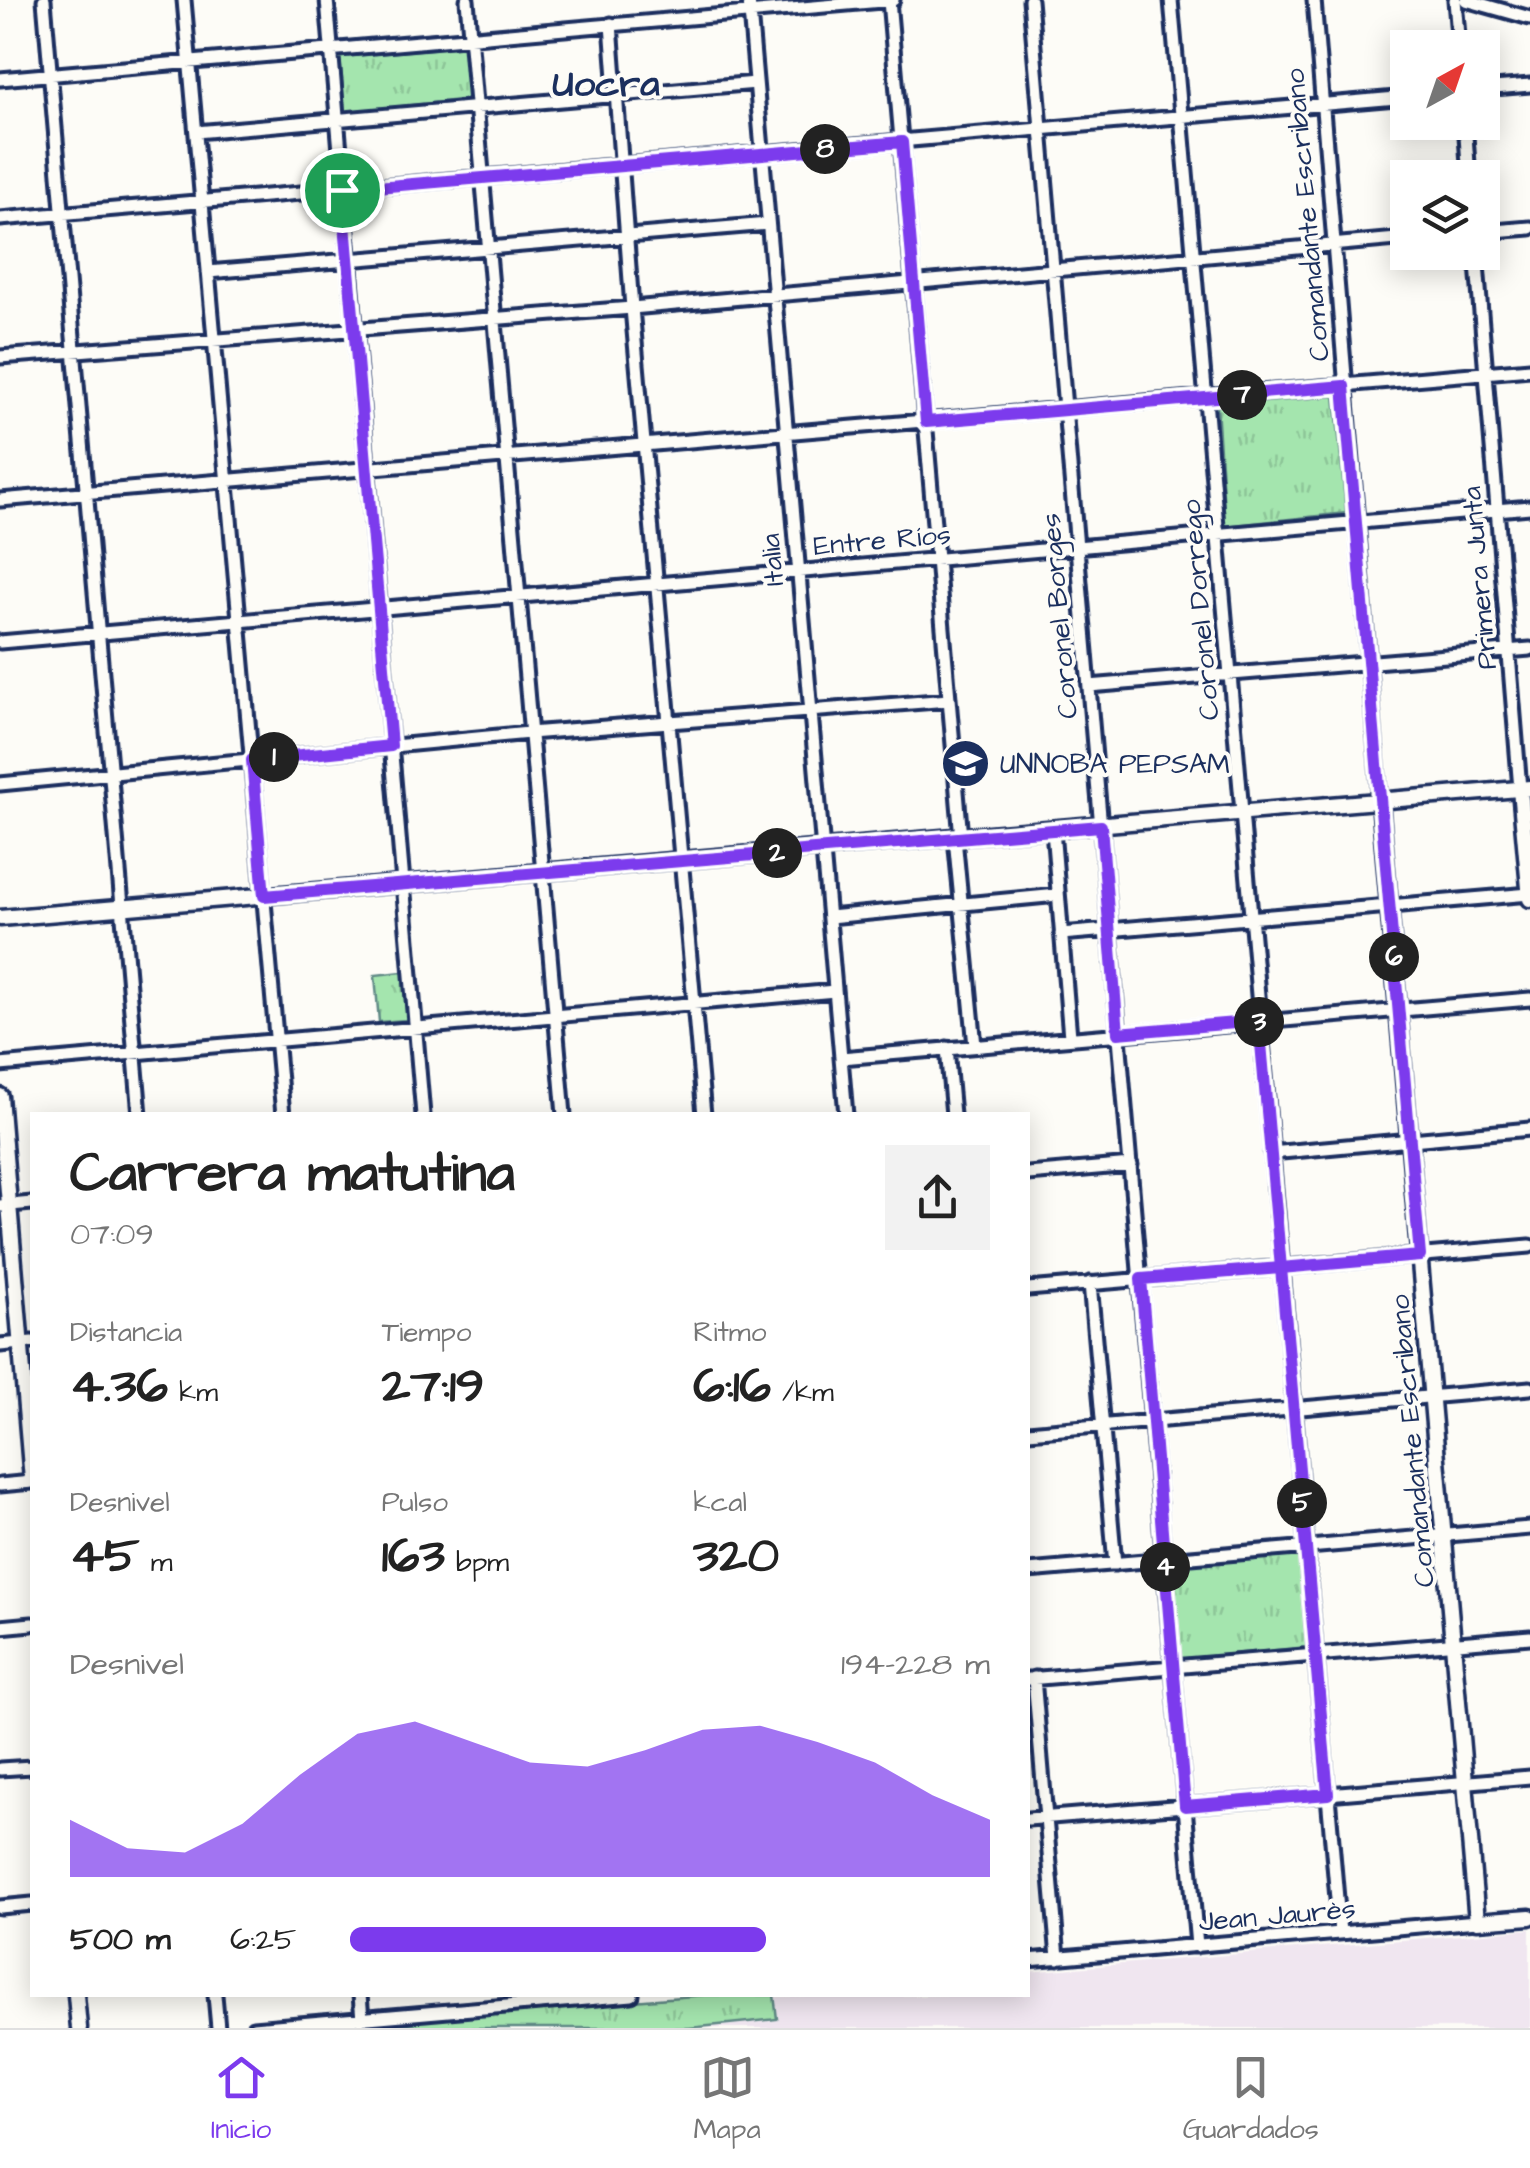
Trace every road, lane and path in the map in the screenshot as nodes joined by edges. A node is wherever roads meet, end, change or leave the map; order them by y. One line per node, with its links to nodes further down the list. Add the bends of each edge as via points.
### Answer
1 (44, 0): 18 (street)
2 (184, 0): 17 (street)
3 (327, 0): 16 (street)
4 (467, 0): 15 (street)
5 (890, 0): 11 (street); 31 (street)
6 (1030, 0): 29 (street, Coronel Borges)
7 (1172, 0): 27 (street, Coronel Dorrego)
8 (1314, 0): 25 (street, Comandante Escribano)
9 (1455, 0): 14 (street)
10 (1466, 0): 12 (street)
11 (749, 6): 13 (street); 20 (street, Italia)
12 (1530, 18)
13 (611, 24): 15 (street); 23 (street)
14 (1458, 30)
15 (470, 37): 16 (street); 26 (street)
16 (331, 49): 17 (street); 28 (street)
17 (190, 62): 18 (street); 30 (street)
18 (50, 75): 19 (street); 37 (street)
19 (0, 78)
20 (756, 83): 23 (street); 32 (street, Italia)
21 (1530, 85): 22 (street)
22 (1500, 88)
23 (616, 95): 26 (street); 33 (street)
24 (1390, 99): 25 (street)
25 (1322, 106): 27 (street); 44 (street, Comandante Escribano)
26 (476, 107): 28 (street); 34 (street)
27 (1182, 118): 29 (street); 46 (street, Coronel Dorrego)
28 (336, 119): 30 (street); 35 (street)
29 (1042, 130): 31 (street); 48 (street, Coronel Borges)
30 (196, 132): 36 (street)
31 (902, 142): 32 (street); 51 (street)
32 (762, 154): 33 (street); 39 (street, Italia)
33 (622, 166): 34 (street); 42 (street)
34 (482, 178): 35 (street); 45 (street)
35 (342, 190): 36 (street); 47 (street)
36 (202, 202): 37 (street); 50 (street)
37 (62, 214): 38 (street); 57 (street)
38 (0, 219)
39 (768, 224): 42 (street); 52 (street, Italia)
40 (1530, 228): 41 (street)
41 (1500, 230)
42 (627, 236): 45 (street); 53 (street)
43 (1390, 239): 44 (street)
44 (1333, 244): 46 (street); 61 (street, Comandante Escribano)
45 (488, 248): 47 (street); 54 (street)
46 (1194, 256): 48 (street); 62 (street, Coronel Dorrego)
47 (348, 260): 50 (street); 55 (street)
48 (1053, 268): 51 (street); 63 (street, Coronel Borges)
49 (1477, 270): 60 (street, Primera Junta)
50 (208, 272): 56 (street)
51 (914, 280): 52 (street); 64 (street)
52 (774, 294): 53 (street); 65 (street, Italia)
53 (632, 308): 54 (street); 66 (street)
54 (494, 318): 55 (street); 67 (street)
55 (354, 327): 56 (street); 68 (street)
56 (214, 340): 57 (street); 69 (street)
57 (74, 352): 58 (street); 70 (street)
58 (0, 357)
59 (1530, 370): 60 (street)
60 (1486, 373): 61 (street); 73 (street, Primera Junta)
61 (1344, 386): 62 (street); 74 (street, Comandante Escribano)
62 (1206, 398): 63 (street); 75 (street, Coronel Dorrego)
63 (1065, 410): 64 (street); 76 (street, Coronel Borges)
64 (926, 422): 65 (street); 77 (street)
65 (786, 434): 66 (street); 78 (street, Italia)
66 (645, 446): 67 (street); 79 (street)
67 (506, 457): 68 (street); 80 (street)
68 (366, 469): 69 (street); 81 (street)
69 (227, 481): 70 (street); 82 (street)
70 (86, 493): 71 (street); 83 (street)
71 (0, 500)
72 (1530, 508): 73 (street, Entre Ríos)
73 (1497, 510): 74 (street, Entre Ríos); 86 (street, Primera Junta)
74 (1356, 523): 75 (street, Entre Ríos); 87 (street, Comandante Escribano)
75 (1218, 535): 76 (street, Entre Ríos); 88 (street, Coronel Dorrego)
76 (1077, 547): 77 (street, Entre Ríos); 89 (street, Coronel Borges)
77 (938, 560): 78 (street, Entre Ríos); 90 (street)
78 (797, 572): 79 (street, Entre Ríos); 91 (street, Italia)
79 (657, 584): 80 (street, Entre Ríos); 92 (street)
80 (518, 596): 81 (street, Entre Ríos); 93 (street)
81 (378, 608): 82 (street, Entre Ríos); 94 (street)
82 (239, 621): 83 (street, Entre Ríos); 95 (street)
83 (98, 633): 84 (street, Entre Ríos); 96 (street)
84 (0, 642)
85 (1530, 649): 86 (street)
86 (1509, 651): 87 (street); 98 (street, Primera Junta)
87 (1368, 663): 88 (street); 99 (street, Comandante Escribano)
88 (1230, 674): 89 (street); 100 (street, Coronel Dorrego)
89 (1089, 686): 101 (street, Coronel Borges)
90 (950, 700): 91 (street); 103 (street)
91 (810, 711): 92 (street); 104 (street, Italia)
92 (670, 722): 93 (street); 105 (street)
93 (530, 733): 94 (street); 106 (street)
94 (391, 746): 95 (street); 107 (street)
95 (252, 760): 96 (street); 109 (street)
96 (110, 773): 97 (street); 113 (street)
97 (0, 784)
98 (1525, 789): 99 (main road); 110 (main road, Primera Junta)
99 (1380, 801): 100 (main road); 112 (main road, Comandante Escribano)
100 (1242, 812): 101 (main road); 116 (street, Coronel Dorrego)
101 (1101, 826): 102 (main road); 117 (street, Coronel Borges)
102 (1053, 830): 103 (main road); 108 (street)
103 (958, 838): 104 (main road); 111 (street)
104 (823, 850): 105 (main road); 114 (street, Italia)
105 (682, 861): 106 (main road); 121 (street)
106 (543, 873): 107 (main road); 123 (street)
107 (403, 885): 109 (main road); 125 (street)
108 (1058, 895): 111 (street); 118 (street)
109 (264, 896): 113 (main road); 128 (street)
110 (1530, 897): 112 (street)
111 (962, 904): 114 (street); 129 (street)
112 (1390, 906): 116 (street); 122 (main road, Comandante Escribano)
113 (122, 908): 115 (main road); 131 (street)
114 (829, 917): 119 (street, Italia)
115 (0, 918)
116 (1250, 918): 117 (street); 124 (street, Coronel Dorrego)
117 (1110, 930): 118 (street); 126 (street, Coronel Borges)
118 (1062, 934): 127 (street)
119 (835, 991): 121 (street); 132 (street, Italia)
120 (1530, 999): 122 (street)
121 (695, 1003): 123 (street); 139 (street)
122 (1398, 1010): 124 (street); 143 (main road, Comandante Escribano)
123 (555, 1016): 125 (street); 138 (street)
124 (1259, 1021): 126 (street); 144 (street, Coronel Dorrego)
125 (416, 1028): 128 (street); 137 (street)
126 (1118, 1033): 127 (street); 145 (street, Coronel Borges)
127 (1070, 1037): 129 (street)
128 (276, 1040): 131 (street); 136 (street)
129 (974, 1046): 130 (street)
130 (948, 1048): 132 (street); 141 (street)
131 (134, 1053): 133 (street); 135 (street)
132 (841, 1058): 140 (street, Italia)
133 (0, 1065)
134 (0, 1096): 148 (main road)
135 (140, 1112)
136 (283, 1112)
137 (423, 1112)
138 (564, 1112)
139 (704, 1112)
140 (846, 1112)
141 (953, 1112)
142 (1530, 1128): 143 (street)
143 (1410, 1140): 144 (street); 150 (main road, Comandante Escribano)
144 (1271, 1153): 151 (street, Coronel Dorrego)
145 (1131, 1165): 146 (street); 152 (street, Coronel Borges)
146 (1030, 1174)
147 (30, 1203): 148 (street)
148 (5, 1206): 155 (main road)
149 (1530, 1246): 150 (street)
150 (1420, 1256): 151 (street); 158 (main road, Comandante Escribano)
151 (1281, 1268): 152 (street); 159 (street, Coronel Dorrego)
152 (1141, 1279): 153 (street); 160 (street, Coronel Borges)
153 (1090, 1284): 154 (street); 162 (street)
154 (1030, 1289)
155 (27, 1342): 156 (street); 161 (main road)
156 (0, 1344)
157 (1530, 1388): 158 (street)
158 (1432, 1396): 159 (street); 167 (main road, Comandante Escribano)
159 (1293, 1409): 160 (street); 168 (street, Coronel Dorrego)
160 (1153, 1421): 162 (street); 169 (street, Coronel Borges)
161 (30, 1425)
162 (1103, 1426): 163 (street); 170 (street)
163 (1030, 1432)
164 (30, 1481): 165 (street)
165 (0, 1484)
166 (1530, 1528): 167 (street)
167 (1444, 1535): 168 (street); 175 (main road, Comandante Escribano)
168 (1306, 1547): 169 (street); 176 (street, Coronel Dorrego)
169 (1164, 1560): 170 (street); 177 (street, Coronel Borges)
170 (1115, 1564): 171 (street)
171 (1030, 1571)
172 (30, 1624): 173 (street)
173 (0, 1627)
174 (1530, 1637): 175 (street)
175 (1453, 1643): 176 (street); 182 (main road, Comandante Escribano)
176 (1315, 1655): 177 (street); 183 (street, Coronel Dorrego)
177 (1174, 1667): 178 (street); 184 (street, Coronel Borges)
178 (1031, 1679): 185 (street)
179 (30, 1766): 180 (street)
180 (0, 1769)
181 (1530, 1777): 182 (street)
182 (1465, 1782): 183 (street); 190 (main road, Comandante Escribano)
183 (1328, 1794): 184 (street); 191 (street, Coronel Dorrego)
184 (1185, 1806): 185 (street); 192 (street, Coronel Borges)
185 (1046, 1818): 186 (street); 193 (street)
186 (1030, 1819)
187 (30, 1904): 188 (street)
188 (0, 1907)
189 (1530, 1917): 190 (main road, Jean Jaurès)
190 (1477, 1921): 191 (street, Jean Jaurès)
191 (1340, 1933): 192 (street, Jean Jaurès)
192 (1197, 1946): 193 (street, Jean Jaurès)
193 (1058, 1958): 194 (street, Jean Jaurès)
194 (1030, 1960)
195 (76, 1997): 201 (main road)
196 (215, 1997): 202 (street)
197 (360, 1997): 200 (street)
198 (588, 1997): 199 (street)
199 (499, 2001): 200 (street)
200 (362, 2018): 203 (street)
201 (79, 2028)
202 (218, 2028)
203 (253, 2028)

